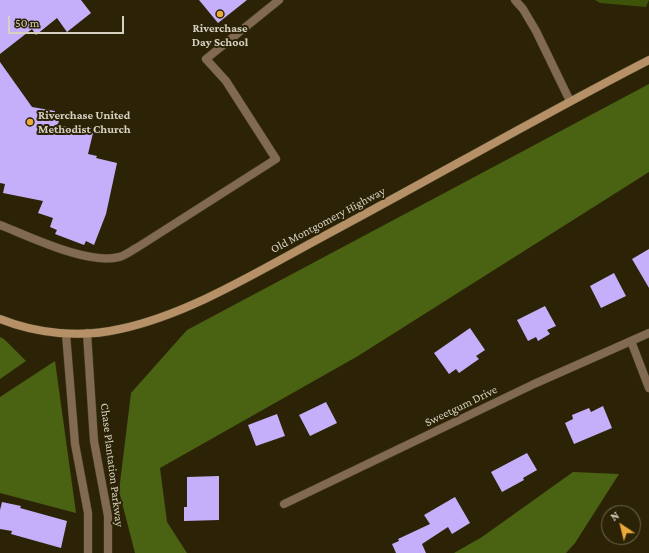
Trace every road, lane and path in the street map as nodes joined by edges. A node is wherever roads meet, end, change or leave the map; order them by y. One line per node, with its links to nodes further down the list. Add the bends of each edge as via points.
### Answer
1 (279, 0): 5 (street, via 206,60 226,81 276,159 119,257 80,256)
2 (515, 0): 4 (street, via 536,31)
3 (649, 60): 4 (street, Old Montgomery Highway)
4 (570, 101): 8 (street, Old Montgomery Highway, via 330,233 201,300 120,330)
5 (0, 225)
6 (0, 319): 9 (street, Old Montgomery Highway, via 35,331)
7 (649, 332): 10 (street, Sweetgum Drive)
8 (87, 333): 9 (street, Old Montgomery Highway); 14 (street, Chase Plantation Parkway, via 94,441 108,516)
9 (66, 334): 13 (street, via 75,444 88,513)
10 (631, 341): 11 (street); 12 (street, Sweetgum Drive, via 534,384)
11 (649, 388)
12 (284, 504)
13 (88, 553)
14 (108, 553)

